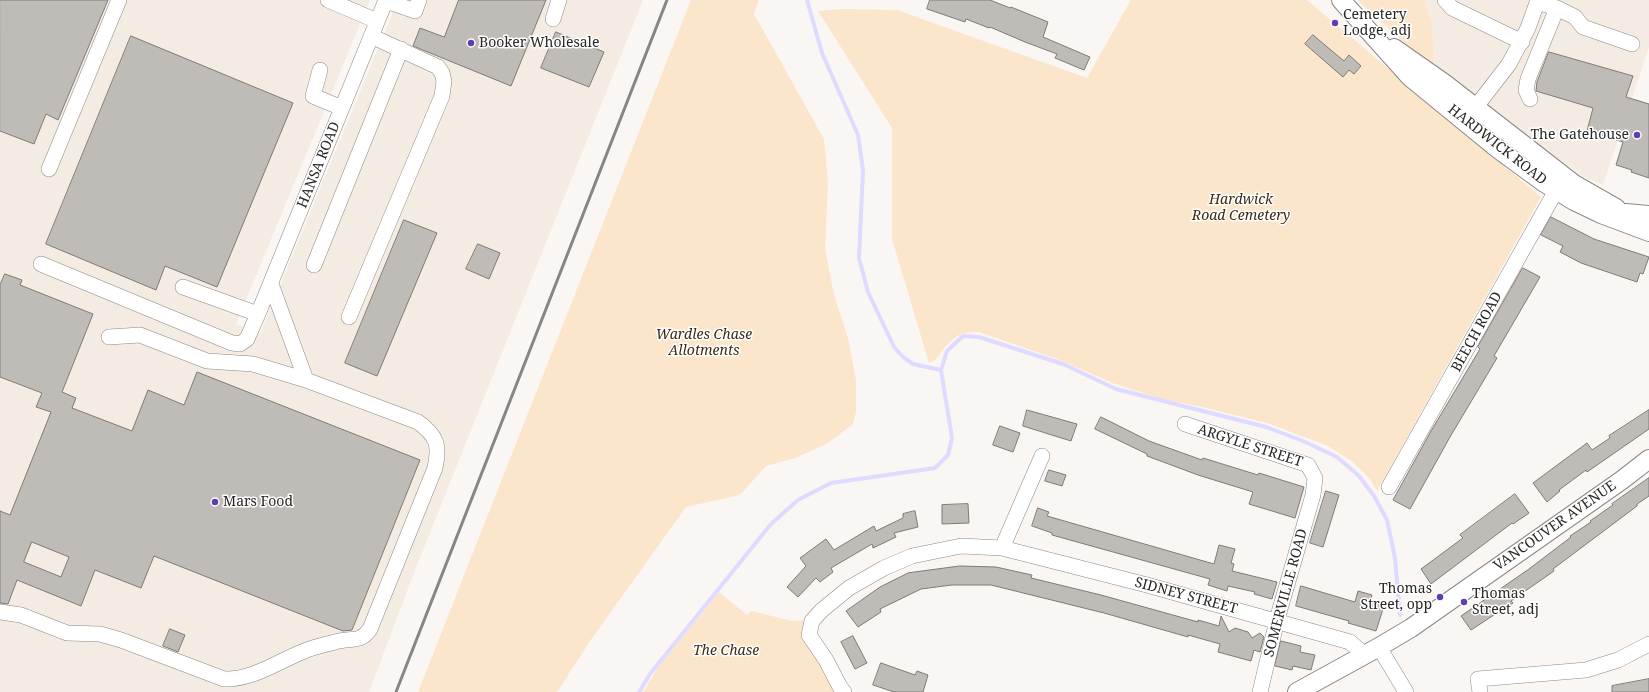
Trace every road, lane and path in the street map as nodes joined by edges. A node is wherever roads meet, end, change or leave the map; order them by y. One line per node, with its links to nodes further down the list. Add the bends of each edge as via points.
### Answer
1 (119, 0): 20 (street)
2 (328, 0): 11 (street)
3 (419, 0): 7 (street, via 415,11)
4 (559, 0): 10 (street)
5 (1341, 0): 19 (main road, HARDWICK ROAD, via 1410,77)
6 (1445, 0): 13 (street, via 1452,8)
7 (386, 1): 11 (street, HANSA ROAD)
8 (1537, 1): 9 (street); 13 (street)
9 (1557, 8): 14 (street, via 1575,17 1583,27); 17 (street, via 1528,79 1526,90)
10 (553, 19)
11 (377, 21): 12 (street, HANSA ROAD)
12 (371, 36): 15 (street); 18 (street, HANSA ROAD)
13 (1522, 42): 19 (street, via 1509,64)
14 (1632, 44)
15 (401, 49): 27 (street); 31 (street, via 438,67 442,73 444,90)
16 (320, 70): 18 (street, via 313,96)
17 (1530, 99)
18 (342, 108): 28 (street, HANSA ROAD)
19 (1470, 115): 21 (main road, HARDWICK ROAD, via 1498,149)
20 (49, 169)
21 (1560, 183): 22 (main road, HARDWICK ROAD, via 1590,194); 25 (main road, HARDWICK ROAD, via 1591,209); 37 (street, BEECH ROAD)
22 (1626, 213): 23 (main road, HARDWICK ROAD); 24 (main road, HARDWICK ROAD)
23 (1649, 215)
24 (1649, 220)
25 (1649, 232)
26 (41, 264): 30 (street, HANSA ROAD, via 232,343 240,344 247,339)
27 (314, 265)
28 (270, 284): 30 (street, HANSA ROAD); 33 (street)
29 (183, 287): 30 (street)
30 (258, 314)
31 (349, 317)
32 (109, 337): 33 (street, via 140,335 207,362 253,364)
33 (306, 380): 40 (street, via 418,422 428,429 435,440 438,453 435,468 366,634 355,640 344,639 304,651 248,676 224,679 121,640 100,634 66,633 21,615)
34 (1185, 424): 38 (street, ARGYLE STREET, via 1308,465 1315,478)
35 (1042, 456): 39 (street)
36 (1649, 459): 43 (main road, VANCOUVER AVENUE, via 1411,628)
37 (1389, 487)
38 (1313, 495): 41 (street, SOMERVILLE ROAD)
39 (1002, 548): 41 (street, SIDNEY STREET); 45 (street, SIDNEY STREET, via 960,546 912,556 849,588 822,610 812,621 809,635)
40 (0, 612)
41 (1276, 621): 44 (street, SIDNEY STREET, via 1350,642); 46 (street, SOMERVILLE ROAD)
42 (1649, 644): 49 (street, via 1618,660 1586,670 1478,679)
43 (1380, 647): 44 (main road, VANCOUVER AVENUE); 48 (street)
44 (1363, 656): 47 (main road, VANCOUVER AVENUE)
45 (844, 692)
46 (1260, 692)
47 (1297, 692)
48 (1406, 692)
49 (1480, 692)

